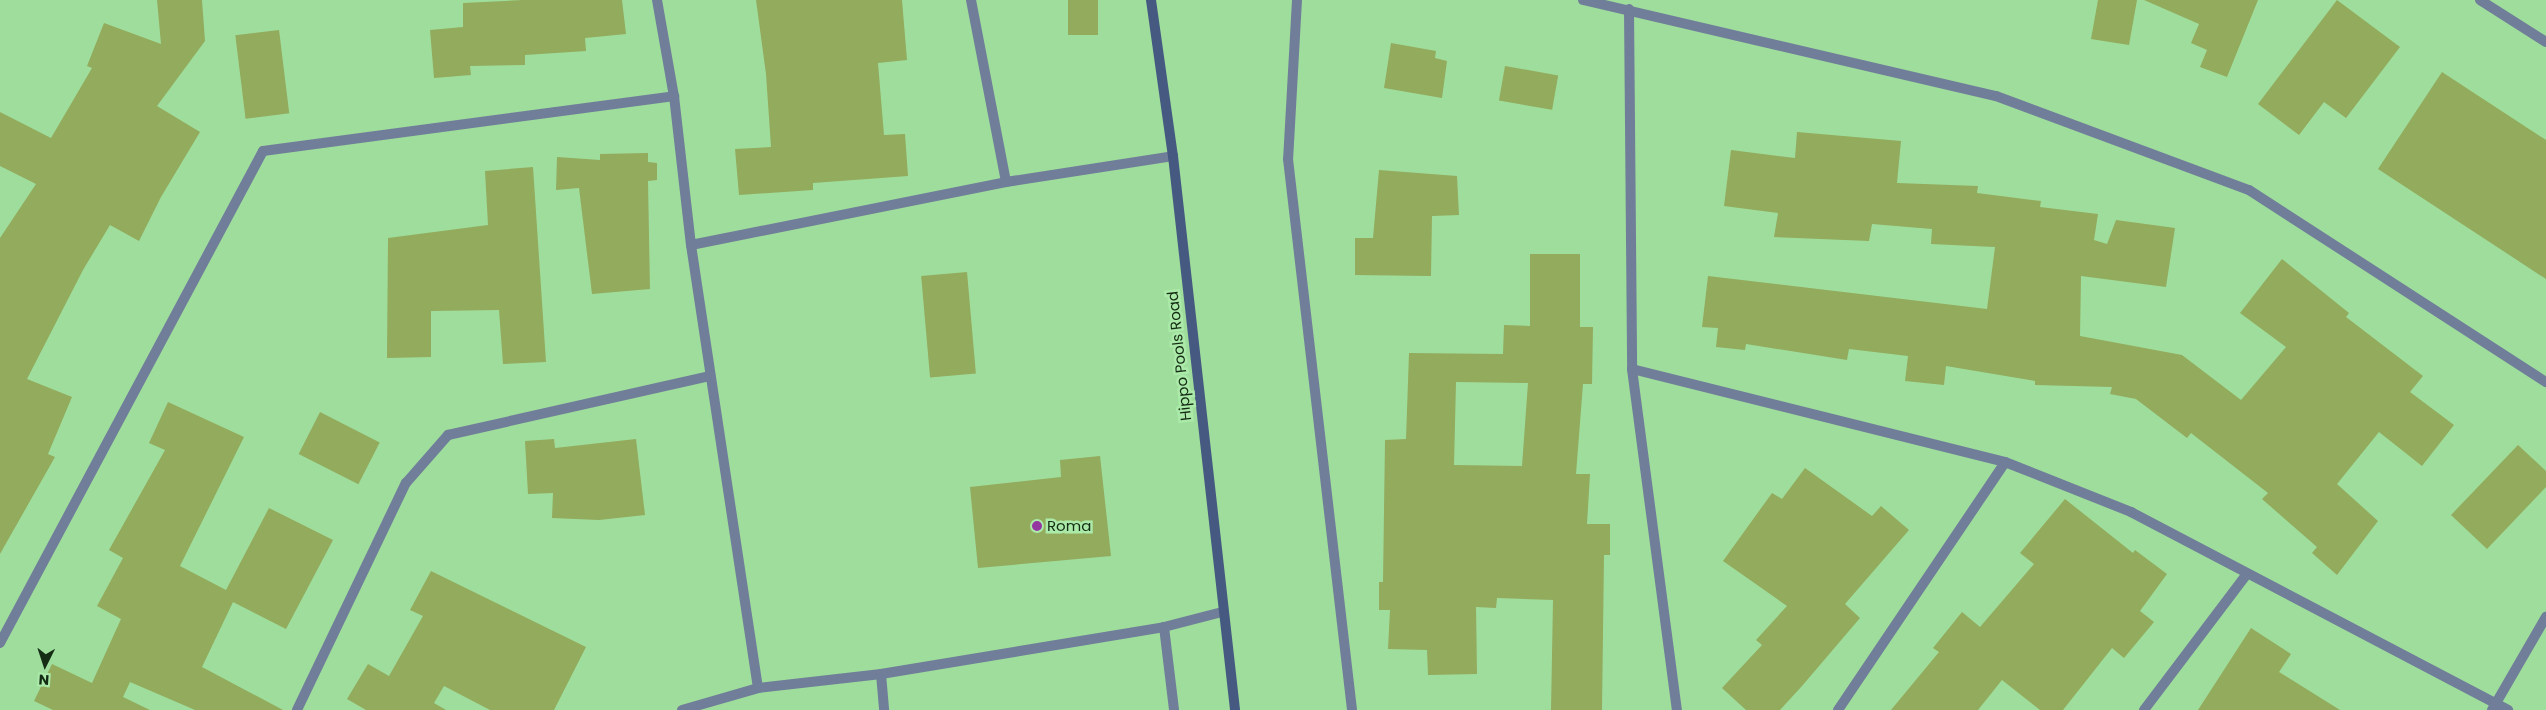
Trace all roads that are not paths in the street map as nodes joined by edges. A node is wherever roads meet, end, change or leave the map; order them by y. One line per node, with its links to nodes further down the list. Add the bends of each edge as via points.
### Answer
1 (657, 0): 9 (street)
2 (971, 0): 11 (street)
3 (1151, 0): 10 (street, Hippo Pools Road)
4 (1297, 0): 30 (street, via 1288,159)
5 (1584, 0): 7 (street)
6 (2479, 0): 8 (street)
7 (1629, 9): 13 (street); 15 (street, via 1996,96 2249,190)
8 (2546, 42)
9 (674, 96): 12 (street); 21 (street, via 263,151)
10 (1173, 156): 11 (street); 18 (street, Hippo Pools Road)
11 (1006, 182): 12 (street)
12 (691, 245): 14 (street)
13 (1632, 369): 16 (street); 31 (street)
14 (710, 376): 23 (street); 25 (street, via 448,434 406,482)
15 (2546, 382)
16 (2005, 462): 17 (street, via 2131,512); 32 (street)
17 (2247, 574): 24 (street); 33 (street)
18 (1222, 612): 20 (street); 29 (street, Hippo Pools Road)
19 (2546, 617): 24 (street)
20 (1164, 627): 22 (street); 28 (street)
21 (0, 643)
22 (881, 674): 23 (street); 27 (street)
23 (758, 688): 26 (street)
24 (2494, 706): 34 (street)
25 (297, 710)
26 (682, 710)
27 (884, 710)
28 (1174, 710)
29 (1235, 710)
30 (1352, 710)
31 (1677, 710)
32 (1838, 710)
33 (2144, 710)
34 (2508, 710)

